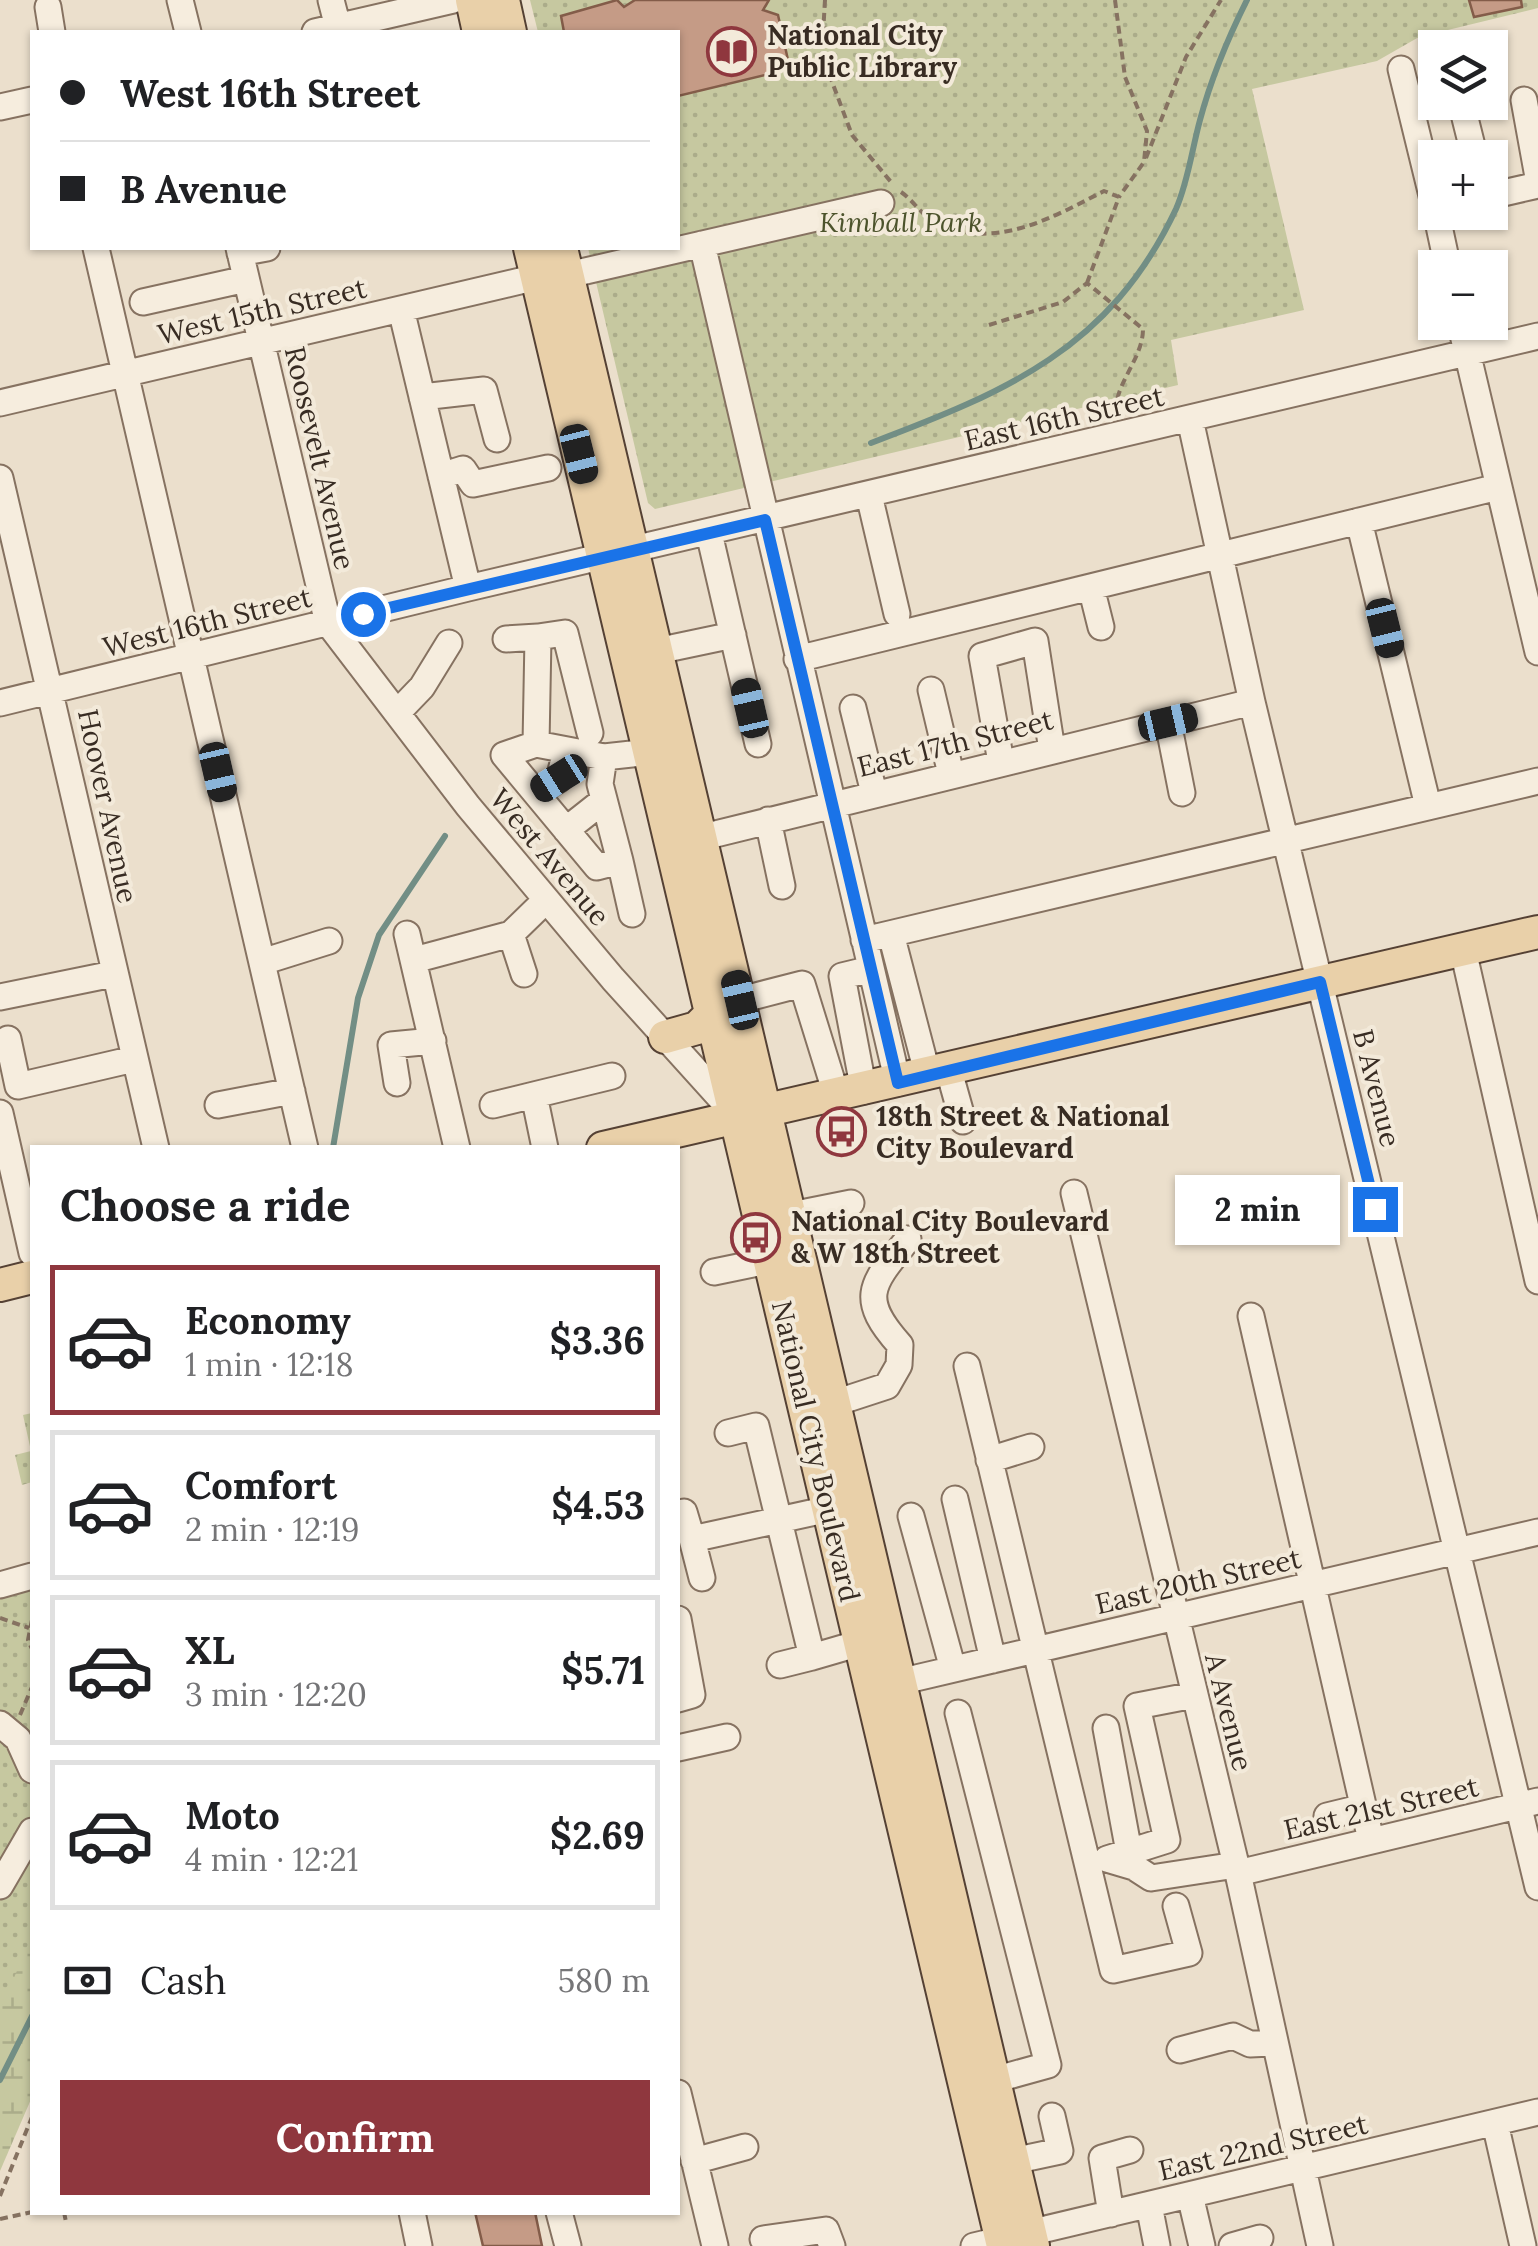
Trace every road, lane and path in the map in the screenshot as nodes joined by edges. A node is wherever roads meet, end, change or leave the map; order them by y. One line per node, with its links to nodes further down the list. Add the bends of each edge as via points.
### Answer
1 (180, 0): 9 (street)
2 (332, 0): 10 (street)
3 (453, 0): 10 (street)
4 (472, 0): 11 (main road)
5 (503, 0): 12 (main road)
6 (825, 0): 22 (path, via 822,68 841,115 870,160 931,221 972,237 1044,222 1104,191)
7 (1115, 0): 18 (path, via 1125,77 1147,131)
8 (1221, 0): 18 (path, via 1186,57)
9 (188, 30)
10 (326, 30)
11 (479, 30)
12 (510, 30)
13 (1401, 69): 17 (street)
14 (30, 100): 16 (street)
15 (1524, 100): 19 (street)
16 (0, 107)
17 (1419, 140)
18 (1144, 162): 22 (path)
19 (1538, 177)
20 (1538, 185): 21 (street)
21 (1508, 192)
22 (1119, 197): 31 (path)
23 (882, 203): 24 (street, West 15th Street)
24 (702, 244): 25 (street, West 15th Street); 50 (street)
25 (680, 247)
26 (96, 250): 39 (street)
27 (240, 250): 30 (street, Roosevelt Avenue)
28 (651, 250): 29 (street, West 15th Street)
29 (549, 262): 33 (street, West 15th Street); 53 (main road, National City Boulevard)
30 (246, 279): 32 (street); 37 (street, Roosevelt Avenue)
31 (1087, 284): 34 (path, via 1064,302); 42 (path, via 1142,329 1143,343)
32 (143, 302)
33 (401, 308): 37 (street, West 15th Street); 40 (street)
34 (988, 325)
35 (1538, 336): 38 (street, East 16th Street)
36 (1463, 340): 38 (street)
37 (261, 342): 39 (street, West 15th Street); 59 (street, Roosevelt Avenue)
38 (1466, 353): 43 (street, East 16th Street); 48 (street)
39 (124, 374): 41 (street, West 15th Street); 67 (street)
40 (422, 397): 44 (street, via 484,390); 46 (street)
41 (0, 403)
42 (1116, 405)
43 (1190, 419): 49 (street, East 16th Street); 54 (street, B Avenue)
44 (497, 440)
45 (548, 468): 46 (street, via 474,484 462,470)
46 (442, 476): 56 (street)
47 (0, 478): 69 (street, Hoover Avenue)
48 (1498, 487): 51 (street); 58 (street)
49 (869, 495): 50 (street, East 16th Street); 57 (street)
50 (765, 520): 52 (street, East 16th Street); 68 (street)
51 (1359, 521): 54 (street); 91 (street)
52 (709, 533): 53 (street, East 16th Street); 61 (street)
53 (618, 554): 56 (street, West 16th Street); 65 (main road, National City Boulevard); 81 (main road, National City Boulevard)
54 (1221, 555): 55 (street); 71 (street, B Avenue)
55 (1091, 587): 60 (street); 68 (street)
56 (468, 588): 59 (street, West 16th Street)
57 (898, 614)
58 (1534, 617): 66 (street)
59 (328, 623): 67 (street, West 16th Street); 74 (street, West Avenue)
60 (1101, 627)
61 (733, 634): 65 (street); 78 (street)
62 (538, 637): 63 (street); 76 (street, via 565,633); 77 (street)
63 (506, 640)
64 (449, 643): 74 (street)
65 (657, 652): 95 (main road, National City Boulevard)
66 (1538, 652)
67 (192, 658): 69 (street, West 16th Street); 108 (street)
68 (797, 659): 90 (street)
69 (52, 690): 72 (street, West 16th Street); 110 (street, Hoover Avenue)
70 (931, 690): 84 (street)
71 (1252, 702): 75 (street, East 17th Street); 94 (street, B Avenue)
72 (0, 703)
73 (854, 708): 88 (street)
74 (397, 713): 98 (street, West Avenue)
75 (1168, 722): 79 (street, East 17th Street); 87 (street)
76 (590, 733)
77 (536, 744): 80 (street); 86 (street, via 504,755)
78 (758, 744)
79 (1052, 750): 83 (street, East 17th Street); 83 (street, via 1036,641 982,656)
80 (566, 751): 82 (street); 86 (street, via 559,778)
81 (650, 752): 82 (street); 95 (main road, National City Boulevard)
82 (604, 757): 89 (street)
83 (1001, 762): 84 (street, East 17th Street)
84 (950, 774): 88 (street, East 17th Street)
85 (1538, 781): 91 (street)
86 (536, 793): 93 (street)
87 (1182, 793)
88 (874, 794): 90 (street, East 17th Street)
89 (604, 800): 93 (street); 96 (street)
90 (832, 804): 92 (street, East 17th Street); 104 (street)
91 (1428, 806): 94 (street)
92 (768, 820): 95 (street, East 17th Street); 97 (street)
93 (566, 830): 96 (street, via 597,867)
94 (1287, 837): 103 (street); 112 (street, B Avenue)
95 (687, 841): 114 (main road, National City Boulevard)
96 (620, 860): 99 (street)
97 (782, 886)
98 (546, 900): 102 (street); 115 (street, West Avenue)
99 (632, 914)
100 (1538, 932): 106 (main road)
101 (408, 934): 107 (street)
102 (511, 934): 107 (street); 111 (street)
103 (891, 934): 104 (street); 120 (street)
104 (864, 940): 109 (street)
105 (330, 941): 108 (street)
106 (1462, 950): 112 (main road); 143 (street)
107 (414, 960): 117 (street)
108 (262, 962): 122 (street)
109 (871, 969): 120 (street); 124 (street, via 842,976)
110 (113, 974): 113 (street); 118 (street, Hoover Avenue)
111 (524, 974)
112 (1320, 982): 120 (main road); 158 (street, B Avenue)
113 (0, 997)
114 (727, 1006): 115 (main road, via 697,1028); 124 (street, via 802,984); 128 (main road, National City Boulevard)
115 (665, 1038): 128 (street, West Avenue)
116 (8, 1039): 118 (street, via 18,1086)
117 (432, 1040): 121 (street, via 391,1045); 132 (street)
118 (134, 1059): 130 (street, Hoover Avenue)
119 (612, 1076): 123 (street)
120 (925, 1076): 124 (main road); 129 (street)
121 (397, 1083)
122 (292, 1091): 126 (street); 131 (street)
123 (534, 1094): 125 (street); 133 (street)
124 (850, 1094): 128 (main road)
125 (493, 1105)
126 (218, 1106)
127 (0, 1113): 139 (street)
128 (753, 1115): 134 (main road); 137 (main road, National City Boulevard); 140 (main road, National City Boulevard)
129 (963, 1121)
130 (155, 1145)
131 (304, 1145)
132 (456, 1145)
133 (544, 1145)
134 (618, 1145)
135 (1074, 1193): 163 (street, A Avenue)
136 (852, 1204): 137 (street)
137 (791, 1215): 147 (main road, National City Boulevard)
138 (908, 1239): 147 (street, via 873,1293 877,1319 900,1345 899,1364 886,1386)
139 (30, 1244)
140 (772, 1260): 141 (street); 152 (main road, National City Boulevard)
141 (714, 1272)
142 (30, 1278): 144 (main road)
143 (1538, 1280)
144 (0, 1285)
145 (1251, 1316): 162 (street)
146 (967, 1366): 150 (street)
147 (835, 1402): 175 (main road, National City Boulevard)
148 (728, 1433): 155 (street, via 756,1426)
149 (1031, 1447): 150 (street)
150 (989, 1460): 170 (street)
151 (955, 1499): 172 (street)
152 (829, 1509): 155 (street); 169 (main road, National City Boulevard)
153 (680, 1513): 157 (street)
154 (911, 1516): 174 (street)
155 (779, 1520): 157 (street); 171 (street)
156 (1538, 1532): 158 (street, East 20th Street)
157 (692, 1538): 160 (street)
158 (1457, 1552): 162 (street, East 20th Street); 184 (street, B Avenue)
159 (30, 1577): 161 (street)
160 (702, 1578)
161 (0, 1585)
162 (1312, 1586): 163 (street, East 20th Street); 185 (street)
163 (1174, 1617): 170 (street, East 20th Street); 176 (street, A Avenue)
164 (0, 1618): 166 (path)
165 (30, 1624): 166 (path)
166 (28, 1628): 168 (path)
167 (680, 1630): 177 (street, via 692,1695)
168 (30, 1638)
169 (860, 1643): 171 (street); 175 (main road, National City Boulevard)
170 (1034, 1651): 172 (street, East 20th Street); 189 (street)
171 (812, 1656): 173 (street)
172 (993, 1660): 174 (street, East 20th Street)
173 (780, 1664)
174 (953, 1670): 175 (street, East 20th Street)
175 (885, 1685): 196 (main road, National City Boulevard); 219 (main road, National City Boulevard)
176 (1194, 1695): 189 (street, via 1137,1706 1166,1840); 190 (street, A Avenue)
177 (680, 1698)
178 (958, 1712): 196 (street, via 1048,2065)
179 (0, 1724): 183 (street, via 18,1739)
180 (1106, 1728): 189 (street)
181 (727, 1737): 182 (street)
182 (680, 1748)
183 (30, 1766)
184 (1529, 1803): 188 (street, East 21st Street); 192 (street, B Avenue)
185 (1364, 1807): 186 (street); 188 (street)
186 (1327, 1816)
187 (30, 1835): 191 (street)
188 (1372, 1840): 190 (street, East 21st Street)
189 (1108, 1858): 190 (street, East 21st Street, via 1150,1878); 193 (street, via 1114,1970 1189,1953)
190 (1237, 1869): 194 (street, A Avenue)
191 (0, 1886)
192 (1538, 1887)
193 (1176, 1906)
194 (1274, 2043): 195 (street, via 1250,2044 1233,2036); 206 (street, A Avenue)
195 (1180, 2050)
196 (994, 2080): 205 (main road, National City Boulevard)
197 (680, 2102): 204 (street)
198 (1538, 2112): 201 (street, East 22nd Street)
199 (1052, 2116): 205 (street, via 1060,2151)
200 (30, 2122): 208 (path)
201 (1494, 2123): 206 (street, East 22nd Street); 228 (street)
202 (745, 2147): 204 (street)
203 (1130, 2150): 211 (street, via 1102,2158)
204 (694, 2161): 222 (street)
205 (1013, 2162): 219 (main road, National City Boulevard)
206 (1301, 2170): 207 (street, East 22nd Street); 227 (street, A Avenue)
207 (1190, 2195): 209 (street, East 22nd Street); 225 (street)
208 (0, 2196)
209 (1149, 2205): 211 (street, East 22nd Street); 224 (street)
210 (30, 2212): 215 (path)
211 (1111, 2214): 219 (street, East 22nd Street)
212 (65, 2215): 216 (path)
213 (413, 2215): 220 (street)
214 (560, 2215): 221 (street)
215 (0, 2219)
216 (66, 2222)
217 (1260, 2238): 226 (street)
218 (763, 2239): 223 (street, via 826,2230)
219 (1008, 2242)
220 (419, 2246)
221 (568, 2246)
222 (715, 2246)
223 (832, 2246)
224 (1157, 2246)
225 (1202, 2246)
226 (1232, 2246)
227 (1320, 2246)
228 (1523, 2246)

